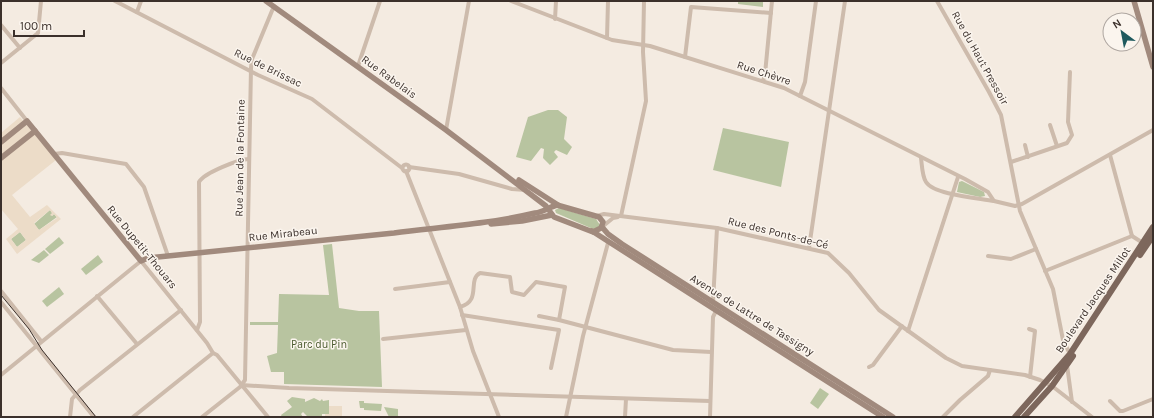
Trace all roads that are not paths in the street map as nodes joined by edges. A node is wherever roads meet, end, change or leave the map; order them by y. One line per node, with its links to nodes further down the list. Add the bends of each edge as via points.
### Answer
1 (41, 1): 24 (street, via 38,33)
2 (115, 1): 18 (street, Rue de Brissac)
3 (141, 1): 18 (street)
4 (266, 1): 17 (street, Rue Rabelais)
5 (380, 1): 28 (street)
6 (469, 1): 38 (street)
7 (511, 1): 20 (street, Rue Chèvre)
8 (556, 1): 20 (street)
9 (608, 1): 22 (street)
10 (644, 1): 23 (street)
11 (772, 1): 19 (street)
12 (816, 1): 34 (street, via 805,82)
13 (845, 1): 35 (street)
14 (937, 1): 50 (street, Rue du Haut Pressoir, via 998,110)
15 (1134, 1): 29 (street)
16 (1138, 1): 25 (street)
17 (274, 6): 28 (street, Rue Rabelais); 30 (street, Rue Jean de la Fontaine, via 252,59)
18 (137, 12): 30 (street, Rue de Brissac)
19 (771, 13): 26 (street, via 692,7); 32 (street)
20 (555, 19): 22 (street, Rue Chèvre)
21 (1, 25): 24 (street)
22 (607, 38): 23 (street, Rue Chèvre)
23 (643, 45): 26 (street, Rue Chèvre); 65 (street, via 646,101)
24 (20, 48): 27 (street)
25 (1153, 54)
26 (686, 57): 32 (street, Rue Chèvre)
27 (1, 63)
28 (358, 66): 38 (street, Rue Rabelais)
29 (1153, 67)
30 (250, 71): 49 (street, Rue Jean de la Fontaine); 51 (street, Rue de Brissac, via 312,99 402,168)
31 (1070, 72): 43 (street, via 1068,122 1072,137 1067,143)
32 (763, 81): 34 (street, Rue Chèvre)
33 (1, 88): 36 (street, Rue Dupetit-Thouars)
34 (800, 96): 35 (street, Rue Chèvre)
35 (830, 111): 48 (street, Rue Chèvre); 77 (street)
36 (27, 121): 40 (street, Rue Dupetit-Thouars); 41 (street)
37 (1050, 126): 43 (street)
38 (446, 130): 52 (street, Rue Rabelais)
39 (1153, 130): 45 (street)
40 (35, 131): 44 (street, Rue Dupetit-Thouars); 47 (street)
41 (1, 142)
42 (1025, 145): 46 (street)
43 (1057, 146): 46 (street)
44 (54, 154): 80 (street, via 123,162 144,186); 82 (street, Rue Dupetit-Thouars)
45 (1110, 155): 61 (street); 72 (street)
46 (1028, 156): 50 (street)
47 (1, 158)
48 (921, 158): 53 (street, Rue Chèvre); 58 (street, via 927,183 936,189)
49 (249, 159): 76 (street, Rue Jean de la Fontaine); 79 (street, via 241,159 200,180)
50 (1011, 162): 61 (street, Rue du Haut Pressoir)
51 (408, 169): 55 (street, via 459,174); 70 (street)
52 (499, 169): 54 (street, Rue Rabelais); 57 (street, Rue Rabelais)
53 (958, 177): 58 (street); 59 (street, Rue Chèvre, via 988,192)
54 (516, 182): 55 (street, via 518,186); 56 (street, Rue Rabelais)
55 (512, 189): 56 (street)
56 (527, 190): 57 (street, Rue Rabelais); 62 (street, Rue Rabelais)
57 (539, 193): 60 (street, Rue Rabelais)
58 (953, 194): 59 (street); 103 (street)
59 (994, 201): 61 (street)
60 (558, 205): 62 (street); 64 (street, Rue Rabelais)
61 (1019, 205): 78 (street, Rue du Haut Pressoir)
62 (549, 209): 63 (street); 66 (street, via 535,214)
63 (552, 215): 66 (street, via 513,222); 71 (street, Avenue de Lattre de Tassigny)
64 (597, 216): 65 (street, Rue des Ponts-de-Cé); 67 (street, Avenue de Lattre de Tassigny, via 602,220)
65 (621, 216): 67 (street); 69 (street, Rue des Ponts-de-Cé)
66 (481, 223): 70 (street, Rue Mirabeau)
67 (602, 226): 71 (street, via 598,231); 89 (street, Avenue de Lattre de Tassigny, via 622,244)
68 (1153, 227): 75 (main road, Boulevard Jacques Millot)
69 (717, 228): 77 (street, Rue des Ponts-de-Cé); 89 (street)
70 (429, 229): 76 (street, Rue Mirabeau); 84 (street)
71 (592, 231): 74 (street, Avenue de Lattre de Tassigny)
72 (1132, 236): 75 (street); 83 (street)
73 (1153, 236): 111 (main road, Boulevard Jacques Millot)
74 (608, 243): 94 (street, Avenue de Lattre de Tassigny); 99 (street)
75 (1143, 243): 110 (main road, Boulevard Jacques Millot)
76 (248, 248): 79 (street, Rue Mirabeau); 118 (street, Rue Jean de la Fontaine, via 245,380)
77 (809, 248): 98 (street, Rue des Ponts-de-Cé, via 831,255 849,272 875,306)
78 (1036, 249): 81 (street, via 1011,259); 83 (street, Rue du Haut Pressoir)
79 (200, 254): 80 (street, Rue Mirabeau); 101 (street, via 200,324)
80 (168, 256): 82 (street, Rue Mirabeau)
81 (988, 256)
82 (141, 261): 87 (street); 92 (street, Rue Dupetit-Thouars)
83 (1045, 271): 110 (street, Rue du Haut Pressoir, via 1053,289 1062,340)
84 (450, 282): 85 (street); 90 (street)
85 (395, 289)
86 (1, 291): 105 (street)
87 (97, 296): 105 (street); 106 (street)
88 (1, 302): 91 (street)
89 (713, 302): 137 (street, Avenue de Lattre de Tassigny)
90 (460, 307): 95 (street); 97 (street, via 470,302 476,276 482,273 510,277 512,292 518,294 524,294 536,282 565,287)
91 (8, 310): 93 (street); 107 (street)
92 (181, 310): 101 (street, Rue Dupetit-Thouars); 106 (street)
93 (1, 311)
94 (716, 311): 108 (street, via 713,317); 136 (street, Avenue de Lattre de Tassigny)
95 (462, 315): 102 (street); 113 (street, via 559,330)
96 (540, 316): 97 (street)
97 (559, 320): 99 (street)
98 (902, 326): 103 (street, Rue des Ponts-de-Cé); 112 (street)
99 (586, 327): 108 (street, via 673,350); 121 (street)
100 (1029, 328): 116 (street, via 1035,332)
101 (197, 330): 109 (street, Rue Dupetit-Thouars)
102 (466, 330): 104 (street); 119 (street)
103 (908, 331): 114 (street, Rue des Ponts-de-Cé, via 954,363)
104 (383, 339)
105 (41, 341): 107 (street)
106 (137, 344): 120 (street)
107 (36, 346): 115 (street); 120 (street)
108 (712, 352): 125 (street)
109 (213, 353): 118 (street, Rue Dupetit-Thouars); 129 (street)
110 (1070, 354): 117 (main road, Boulevard Jacques Millot)
111 (1067, 364): 117 (main road, Boulevard Jacques Millot); 126 (street)
112 (869, 367)
113 (551, 368)
114 (990, 370): 116 (street, Rue des Ponts-de-Cé); 138 (street, via 988,376)
115 (1, 375)
116 (1030, 377): 117 (street, Rue des Ponts-de-Cé)
117 (1049, 384): 126 (street, Rue des Ponts-de-Cé); 139 (main road); 140 (main road)
118 (241, 385): 119 (street); 130 (street); 131 (street, Rue Dupetit-Thouars)
119 (489, 394): 121 (street); 132 (street)
120 (76, 395): 127 (street, via 71,402); 128 (street)
121 (571, 396): 122 (street); 133 (street)
122 (626, 399): 125 (street); 134 (street)
123 (1153, 399): 124 (street, via 1123,411)
124 (1110, 400)
125 (710, 401): 135 (street)
126 (1072, 402): 141 (street, Rue des Ponts-de-Cé)
127 (70, 417)
128 (94, 417)
129 (133, 417)
130 (202, 417)
131 (268, 417)
132 (499, 417)
133 (566, 417)
134 (625, 417)
135 (710, 417)
136 (883, 417)
137 (893, 417)
138 (943, 417)
139 (1015, 417)
140 (1024, 417)
141 (1092, 417)

